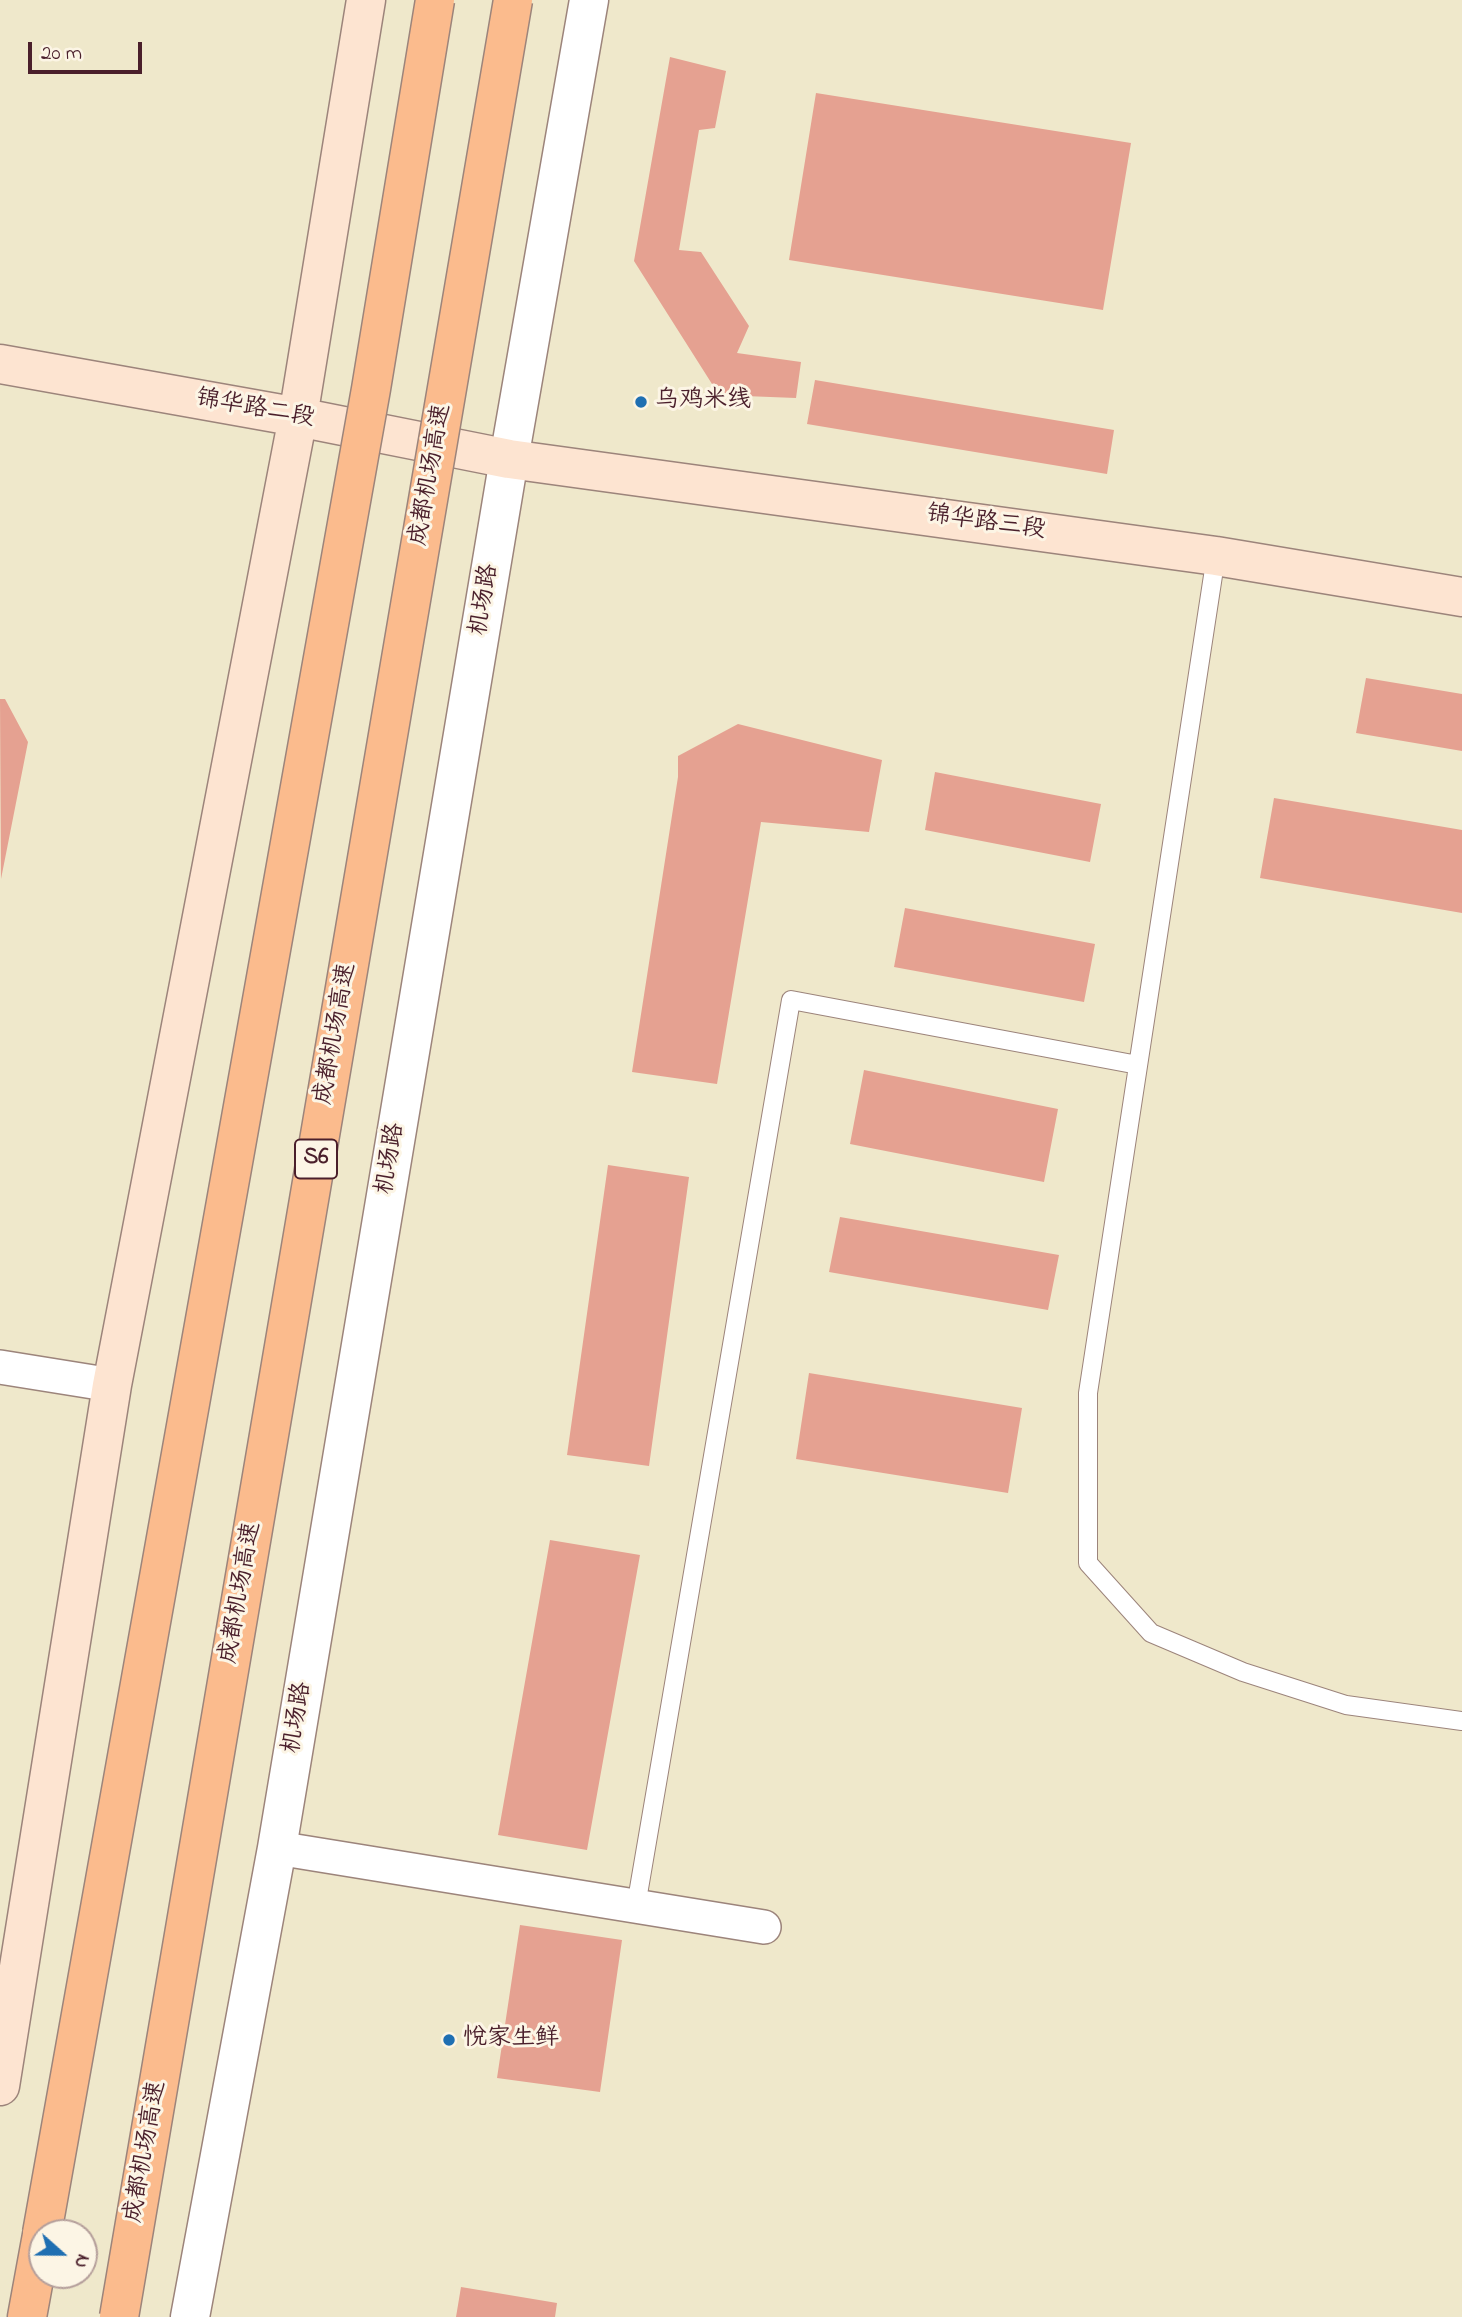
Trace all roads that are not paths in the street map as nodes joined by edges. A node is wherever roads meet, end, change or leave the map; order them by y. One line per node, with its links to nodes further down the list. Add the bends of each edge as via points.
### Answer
1 (366, 0): 6 (main road)
2 (435, 0): 19 (highway, bridge, via 371,389)
3 (513, 0): 22 (highway, 成都机场高速 / S6, bridge)
4 (589, 0): 7 (street, 机场路)
5 (0, 364): 6 (main road, 锦华路二段)
6 (298, 417): 7 (main road, 锦华路二段); 12 (main road)
7 (509, 459): 8 (main road, 锦华路三段); 14 (street, 机场路)
8 (1216, 556): 9 (main road, 锦华路三段); 10 (lane)
9 (1462, 597)
10 (1138, 1065): 13 (lane, via 1088,1393 1088,1563 1151,1633 1243,1672 1346,1704); 15 (lane, via 792,1000)
11 (0, 1367): 12 (street)
12 (111, 1385): 17 (main road)
13 (1462, 1721)
14 (277, 1848): 15 (street); 23 (street, 机场路)
15 (636, 1906): 16 (street)
16 (764, 1927)
17 (8, 1991): 18 (main road)
18 (0, 2086)
19 (45, 2219)
20 (32, 2289): 21 (highway)
21 (27, 2317)
22 (119, 2317)
23 (190, 2317)

